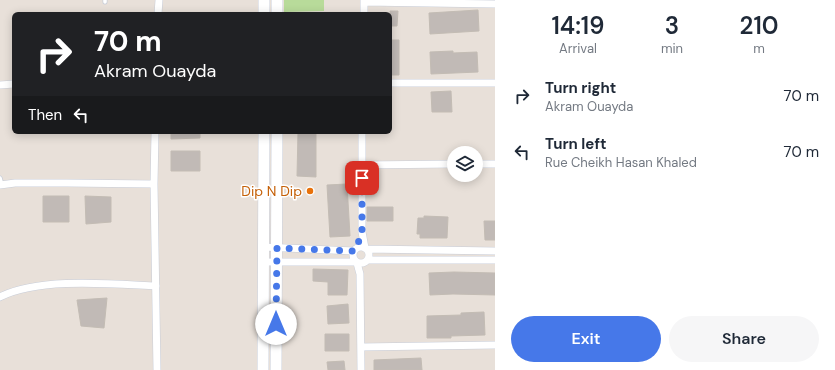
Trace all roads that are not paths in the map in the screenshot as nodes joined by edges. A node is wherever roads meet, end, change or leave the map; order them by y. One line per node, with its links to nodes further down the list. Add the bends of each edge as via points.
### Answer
1 (159, 0): 6 (street)
2 (264, 0): 7 (street)
3 (277, 0): 8 (street)
4 (364, 1): 5 (street); 9 (street)
5 (495, 4)
6 (158, 12)
7 (264, 12)
8 (278, 12)
9 (364, 12)
10 (392, 83): 11 (street)
11 (495, 83)
12 (12, 84): 13 (street)
13 (0, 85)
14 (155, 134): 23 (street)
15 (264, 134): 25 (street)
16 (277, 134): 26 (street)
17 (362, 134): 21 (street)
18 (447, 164): 21 (street)
19 (483, 164): 20 (street)
20 (495, 164)
21 (362, 165): 24 (street)
22 (1, 183): 23 (street)
23 (154, 184): 36 (street)
24 (362, 232): 27 (street); 28 (street)
25 (263, 247): 26 (street); 32 (street)
26 (277, 248): 28 (street); 33 (street)
27 (366, 249): 28 (street, via 359,247); 29 (street); 31 (street, via 369,255)
28 (355, 250): 34 (street, via 353,258)
29 (495, 251)
30 (495, 260): 31 (street)
31 (367, 261): 34 (street); 35 (street)
32 (263, 262): 33 (street); 40 (street)
33 (277, 263): 34 (street); 42 (street)
34 (357, 263): 35 (street)
35 (360, 274): 39 (street)
36 (156, 286): 37 (street, via 47,285 26,288); 41 (street)
37 (0, 298)
38 (495, 345): 39 (street)
39 (361, 347): 43 (street)
40 (262, 369)
41 (157, 370)
42 (276, 370)
43 (361, 370)

